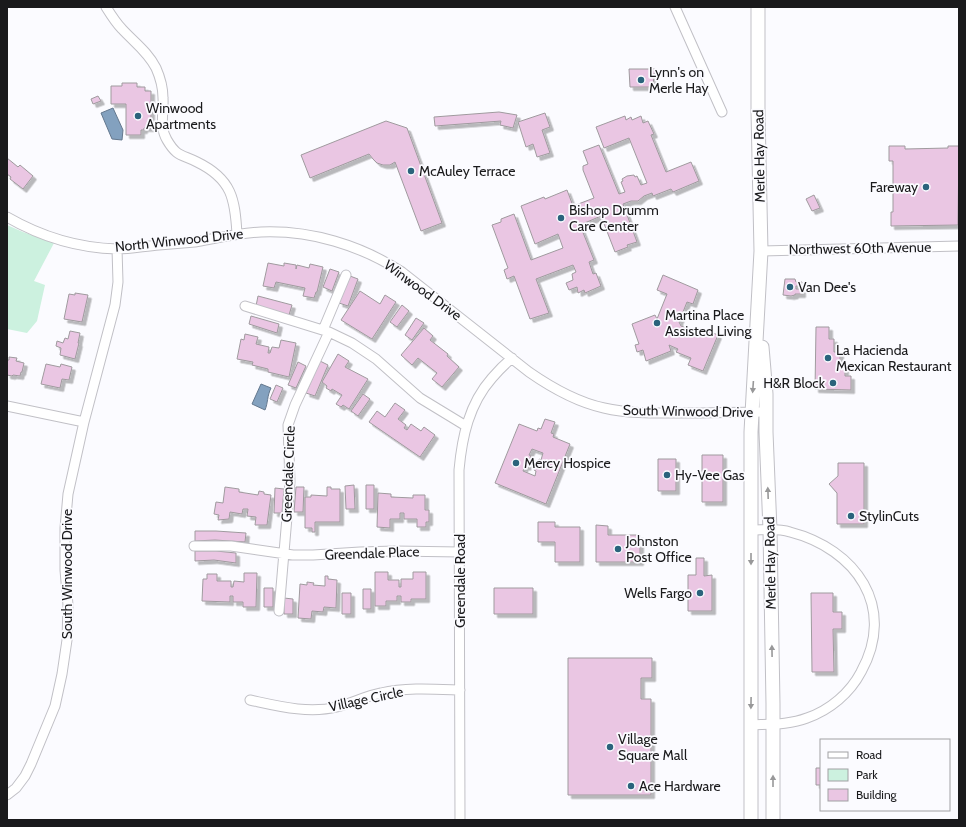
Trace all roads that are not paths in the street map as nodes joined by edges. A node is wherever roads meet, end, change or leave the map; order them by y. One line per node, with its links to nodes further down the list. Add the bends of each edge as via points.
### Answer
1 (106, 7): 7 (street, via 115,21 147,53 156,68 163,98 164,135 172,149 182,157 212,170 225,183 236,211)
2 (675, 7): 4 (street)
3 (758, 7): 10 (main road, Merle Hay Road)
4 (722, 112)
5 (7, 218): 9 (street, North Winwood Drive, via 66,242)
6 (261, 232): 7 (street, North Winwood Drive); 14 (street, Winwood Drive, via 307,235 356,248 402,272)
7 (237, 234): 9 (street, North Winwood Drive, via 195,242)
8 (959, 246): 10 (street, Northwest 60th Avenue)
9 (117, 249): 20 (street, South Winwood Drive, via 118,282 115,304)
10 (761, 251): 13 (main road, Merle Hay Road)
11 (346, 274): 15 (street, Greendale Circle)
12 (245, 306): 15 (street)
13 (759, 306): 18 (main road, Merle Hay Road, one-way to 18); 19 (main road, Merle Hay Road)
14 (468, 323): 16 (street, South Winwood Drive)
15 (326, 331): 21 (street, via 352,342 367,352 420,398); 26 (street, Greendale Circle, via 288,425 290,482)
16 (512, 358): 18 (street, South Winwood Drive, via 565,394 604,408 645,413); 21 (street, Greendale Road, via 491,379 475,403)
17 (7, 406): 20 (street)
18 (752, 412): 19 (street, South Winwood Drive); 22 (main road, Merle Hay Road)
19 (766, 412): 23 (main road, Merle Hay Road, one-way to 19)
20 (84, 422): 32 (street, South Winwood Drive, via 68,494 64,528 68,605 67,640 62,674 55,706 31,764 16,788)
21 (466, 426): 25 (street, Greendale Road, via 461,444 459,470)
22 (751, 530): 23 (street); 31 (main road, Merle Hay Road, one-way to 31)
23 (770, 530): 30 (main road, Merle Hay Road, one-way to 23); 30 (street, via 788,531 813,539 847,561 868,593 874,621 872,649 868,659 857,680 844,695 828,708 808,718)
24 (194, 546): 26 (street, Greendale Place, via 231,546)
25 (460, 552): 26 (street, Greendale Place, via 395,551 313,555); 28 (street, Greendale Road)
26 (284, 553): 27 (street)
27 (279, 611)
28 (460, 690): 29 (street, Village Circle, via 408,689 381,693 335,707 306,710); 33 (street, Greendale Road)
29 (250, 700)
30 (773, 724): 31 (street); 35 (main road, Merle Hay Road, one-way to 30)
31 (750, 725): 34 (main road, Merle Hay Road)
32 (7, 795)
33 (460, 820)
34 (751, 820)
35 (773, 820)

